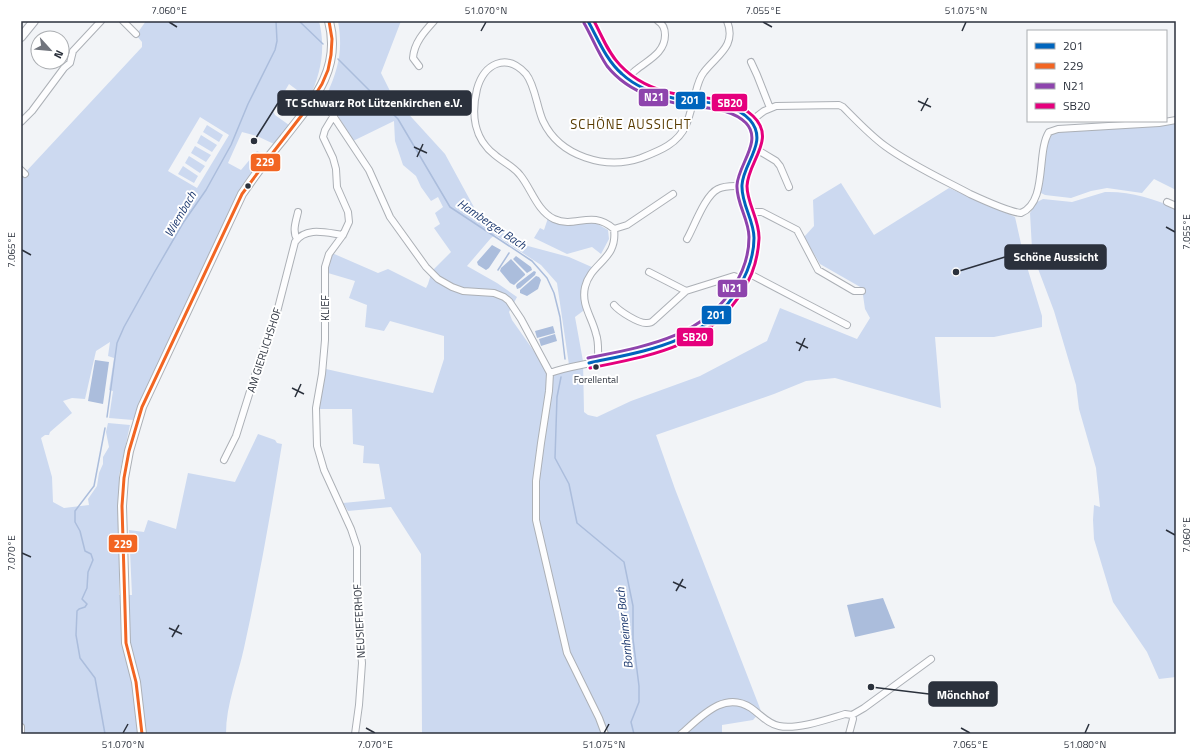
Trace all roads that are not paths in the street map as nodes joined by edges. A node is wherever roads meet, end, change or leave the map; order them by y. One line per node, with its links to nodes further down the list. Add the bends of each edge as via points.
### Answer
1 (34, 21): 10 (main road)
2 (101, 21): 19 (street, via 73,51 70,63)
3 (123, 21): 9 (street)
4 (329, 21): 14 (main road, via 332,38 331,59)
5 (434, 21): 12 (street, via 415,47 413,58)
6 (588, 21): 13 (street, via 607,56)
7 (658, 21): 13 (street, via 665,30 662,46)
8 (727, 21): 15 (street, via 729,41 700,78)
9 (136, 34)
10 (21, 36)
11 (751, 62): 16 (street)
12 (419, 66)
13 (627, 79): 15 (street, via 664,96)
14 (318, 93): 17 (street); 48 (main road, via 242,194 142,407 128,451 122,506 126,643 136,682)
15 (693, 102): 18 (street, via 736,110); 29 (street, via 686,125 674,142 637,159 603,162 571,150 547,129 532,85 527,75 519,68 499,62 492,65 482,76 474,104 474,119 476,129 486,147 518,173 539,205 552,218 565,222 596,219 607,222)
16 (770, 108): 18 (street); 20 (street, via 839,105 871,135 911,163 984,200 1019,213 1030,207 1036,195 1049,132 1058,129)
17 (334, 115): 30 (street, KLIEF, via 323,137 333,158 337,187 348,212 349,222); 41 (street, via 369,170 390,217 426,268 452,287 463,291 494,293 509,301)
18 (751, 121): 21 (street, via 758,137)
19 (21, 122)
20 (1165, 122)
21 (756, 150): 22 (street, via 745,172); 23 (street, via 776,160)
22 (742, 186): 28 (street); 32 (street, via 716,189)
23 (789, 188)
24 (673, 194): 29 (street, via 627,225)
25 (1167, 202): 26 (street)
26 (1176, 206)
27 (298, 212): 31 (street, AM GIERLICHSHOF, via 294,230)
28 (749, 212): 34 (street, via 754,235); 37 (street, via 762,212 797,230 818,270 854,291)
29 (614, 229): 40 (street, via 613,246 590,277 584,295 586,310 598,340)
30 (344, 235): 31 (street, via 316,231); 43 (street, KLIEF, via 329,254 325,268 323,365 316,408 319,456)
31 (297, 239): 42 (street, AM GIERLICHSHOF, via 293,246 277,312 238,429)
32 (687, 239)
33 (649, 272): 36 (street)
34 (746, 272): 35 (street); 39 (street)
35 (743, 280): 36 (street, via 734,276); 40 (street, via 737,294 721,312 688,336)
36 (686, 291): 38 (street, via 648,324 618,310)
37 (862, 291)
38 (614, 304)
39 (847, 325)
40 (598, 361): 41 (street)
41 (550, 372): 50 (street, via 536,481 536,520 567,653)
42 (224, 460)
43 (343, 509): 49 (street, NEUSIEFERHOF, via 356,547 357,609 362,663)
44 (931, 659): 45 (street)
45 (852, 714): 51 (street, via 785,727 771,723 744,704 727,702 707,712); 52 (street)
46 (21, 727): 47 (street)
47 (21, 734)
48 (142, 734)
49 (355, 734)
50 (605, 734)
51 (681, 734)
52 (849, 734)

